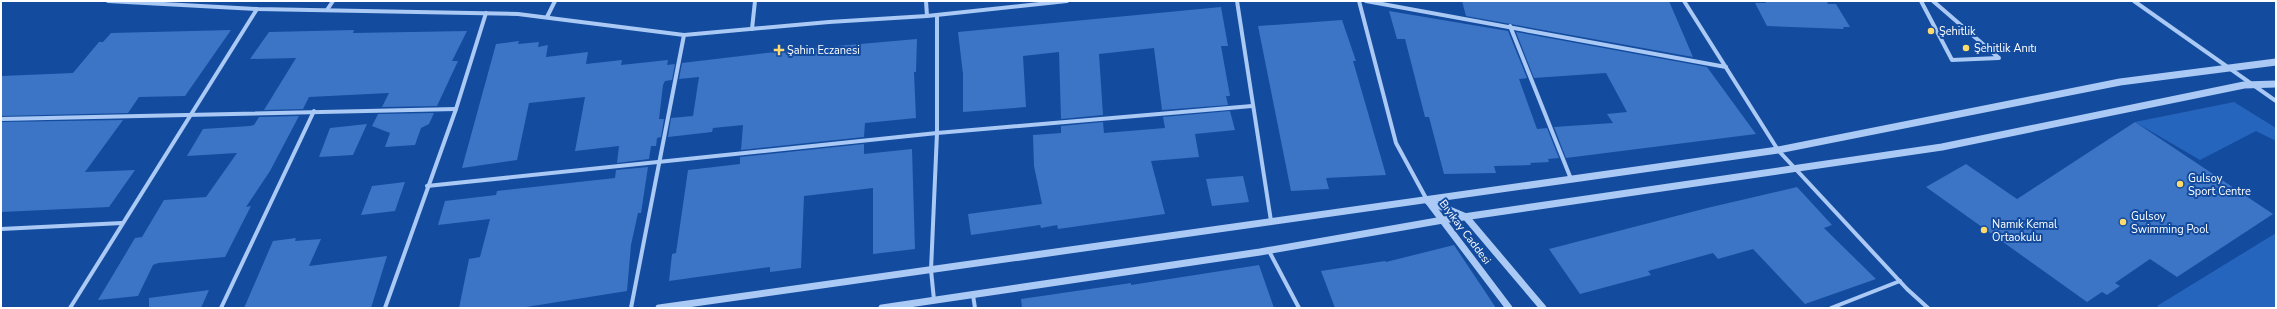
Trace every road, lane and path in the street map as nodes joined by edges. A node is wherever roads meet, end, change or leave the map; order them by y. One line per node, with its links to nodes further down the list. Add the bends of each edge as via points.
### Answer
1 (108, 1): 15 (street)
2 (170, 1): 15 (street)
3 (334, 1): 17 (street)
4 (555, 1): 21 (street)
5 (755, 1): 23 (street)
6 (926, 1): 20 (street)
7 (1067, 1): 19 (street)
8 (1237, 1): 31 (street)
9 (1358, 1): 42 (street, via 1396,143)
10 (1366, 1): 22 (street)
11 (1684, 1): 26 (street)
12 (1921, 1): 13 (street, via 1952,60 1999,58)
13 (1933, 1)
14 (2134, 1): 27 (street)
15 (166, 5): 16 (street)
16 (257, 9): 17 (street); 34 (street)
17 (327, 10): 18 (street)
18 (486, 13): 21 (street); 32 (street)
19 (938, 15): 20 (street); 36 (street)
20 (927, 16): 23 (street)
21 (548, 17): 24 (street)
22 (1510, 26): 26 (street); 40 (street)
23 (752, 29): 24 (street)
24 (684, 35): 38 (street)
25 (2276, 62): 27 (street)
26 (1726, 67): 37 (street)
27 (2227, 68): 29 (street); 37 (street, via 2120,82)
28 (2276, 84): 29 (street)
29 (2252, 85): 30 (street); 39 (street, via 1942,147)
30 (2276, 101)
31 (1252, 106): 36 (street); 45 (street)
32 (456, 109): 33 (street); 41 (street)
33 (314, 111): 34 (street); 54 (street)
34 (190, 116): 35 (street); 46 (street)
35 (1, 119)
36 (937, 133): 38 (street); 49 (street)
37 (1778, 150): 39 (street); 40 (street)
38 (660, 162): 41 (street); 56 (street)
39 (1794, 169): 43 (street); 50 (street)
40 (1571, 179): 42 (street)
41 (427, 186): 55 (street)
42 (1428, 201): 43 (street, Bıyıkay Caddesi); 44 (street, Bıyıkay Caddesi); 45 (street)
43 (1466, 217): 44 (street); 62 (street, Bıyıkay Caddesi)
44 (1442, 220): 48 (street); 61 (street, Bıyıkay Caddesi)
45 (1271, 221): 49 (street)
46 (122, 223): 47 (street); 53 (street)
47 (1, 229)
48 (1269, 251): 51 (street); 60 (street)
49 (931, 270): 52 (street); 57 (street)
50 (1900, 281): 63 (street); 64 (street)
51 (974, 295): 52 (street); 59 (street)
52 (934, 300): 58 (street)
53 (70, 308)
54 (221, 308)
55 (385, 308)
56 (631, 308)
57 (660, 308)
58 (882, 308)
59 (975, 308)
60 (1299, 308)
61 (1509, 308)
62 (1543, 308)
63 (1831, 308)
64 (1928, 308)

